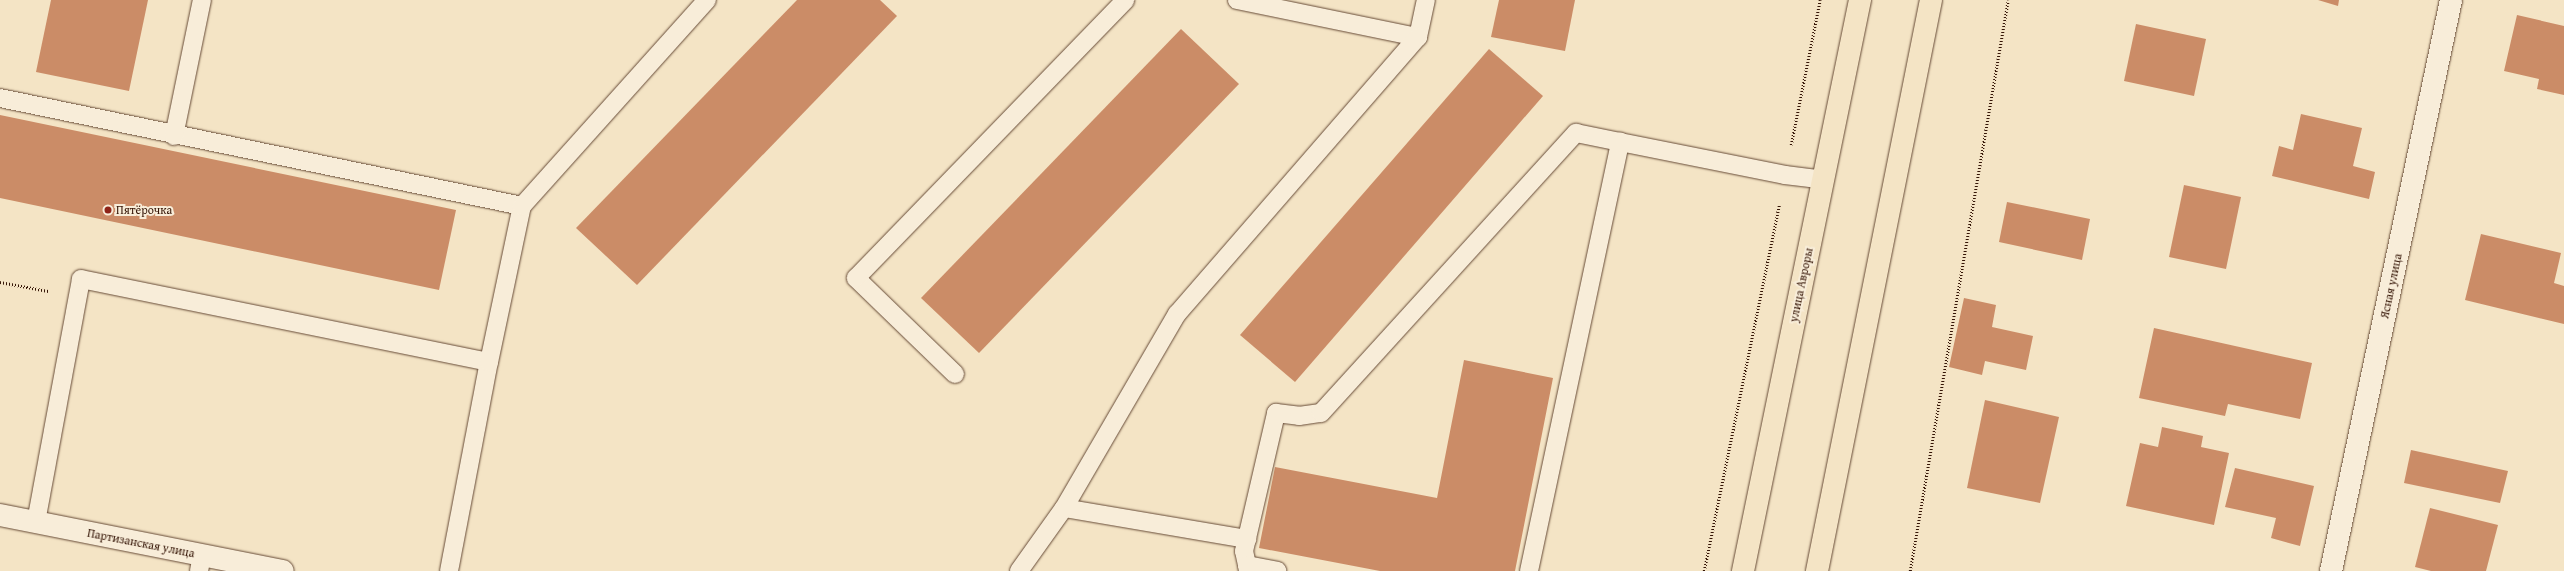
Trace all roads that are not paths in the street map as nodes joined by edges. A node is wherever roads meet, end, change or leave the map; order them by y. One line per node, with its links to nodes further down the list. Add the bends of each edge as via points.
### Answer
1 (202, 0): 11 (lane)
2 (707, 0): 14 (lane)
3 (1125, 0): 16 (lane, via 856,278)
4 (1237, 0): 9 (lane)
5 (1426, 0): 9 (lane)
6 (1860, 0): 13 (main road, улица Авроры)
7 (1931, 0): 29 (main road)
8 (2451, 0): 30 (street, Ясная улица)
9 (1418, 37): 17 (lane, via 1177,314)
10 (0, 98): 11 (lane)
11 (174, 136): 14 (lane)
12 (1620, 142): 13 (lane, via 1785,175); 20 (lane, via 1576,133 1321,413 1299,416 1276,413); 27 (lane)
13 (1823, 180): 28 (main road, улица Авроры)
14 (522, 206): 15 (lane)
15 (489, 362): 19 (lane, via 81,279); 24 (lane)
16 (955, 374)
17 (1064, 508): 20 (lane); 25 (lane)
18 (0, 515): 19 (street, Партизанская улица)
19 (36, 522): 21 (street, Партизанская улица)
20 (1247, 539): 22 (lane, via 1244,551)
21 (200, 563): 23 (street, Партизанская улица)
22 (1247, 568): 26 (lane)
23 (271, 570)
24 (449, 571)
25 (1019, 571)
26 (1277, 571)
27 (1529, 571)
28 (1744, 571)
29 (1817, 571)
30 (2331, 571)

